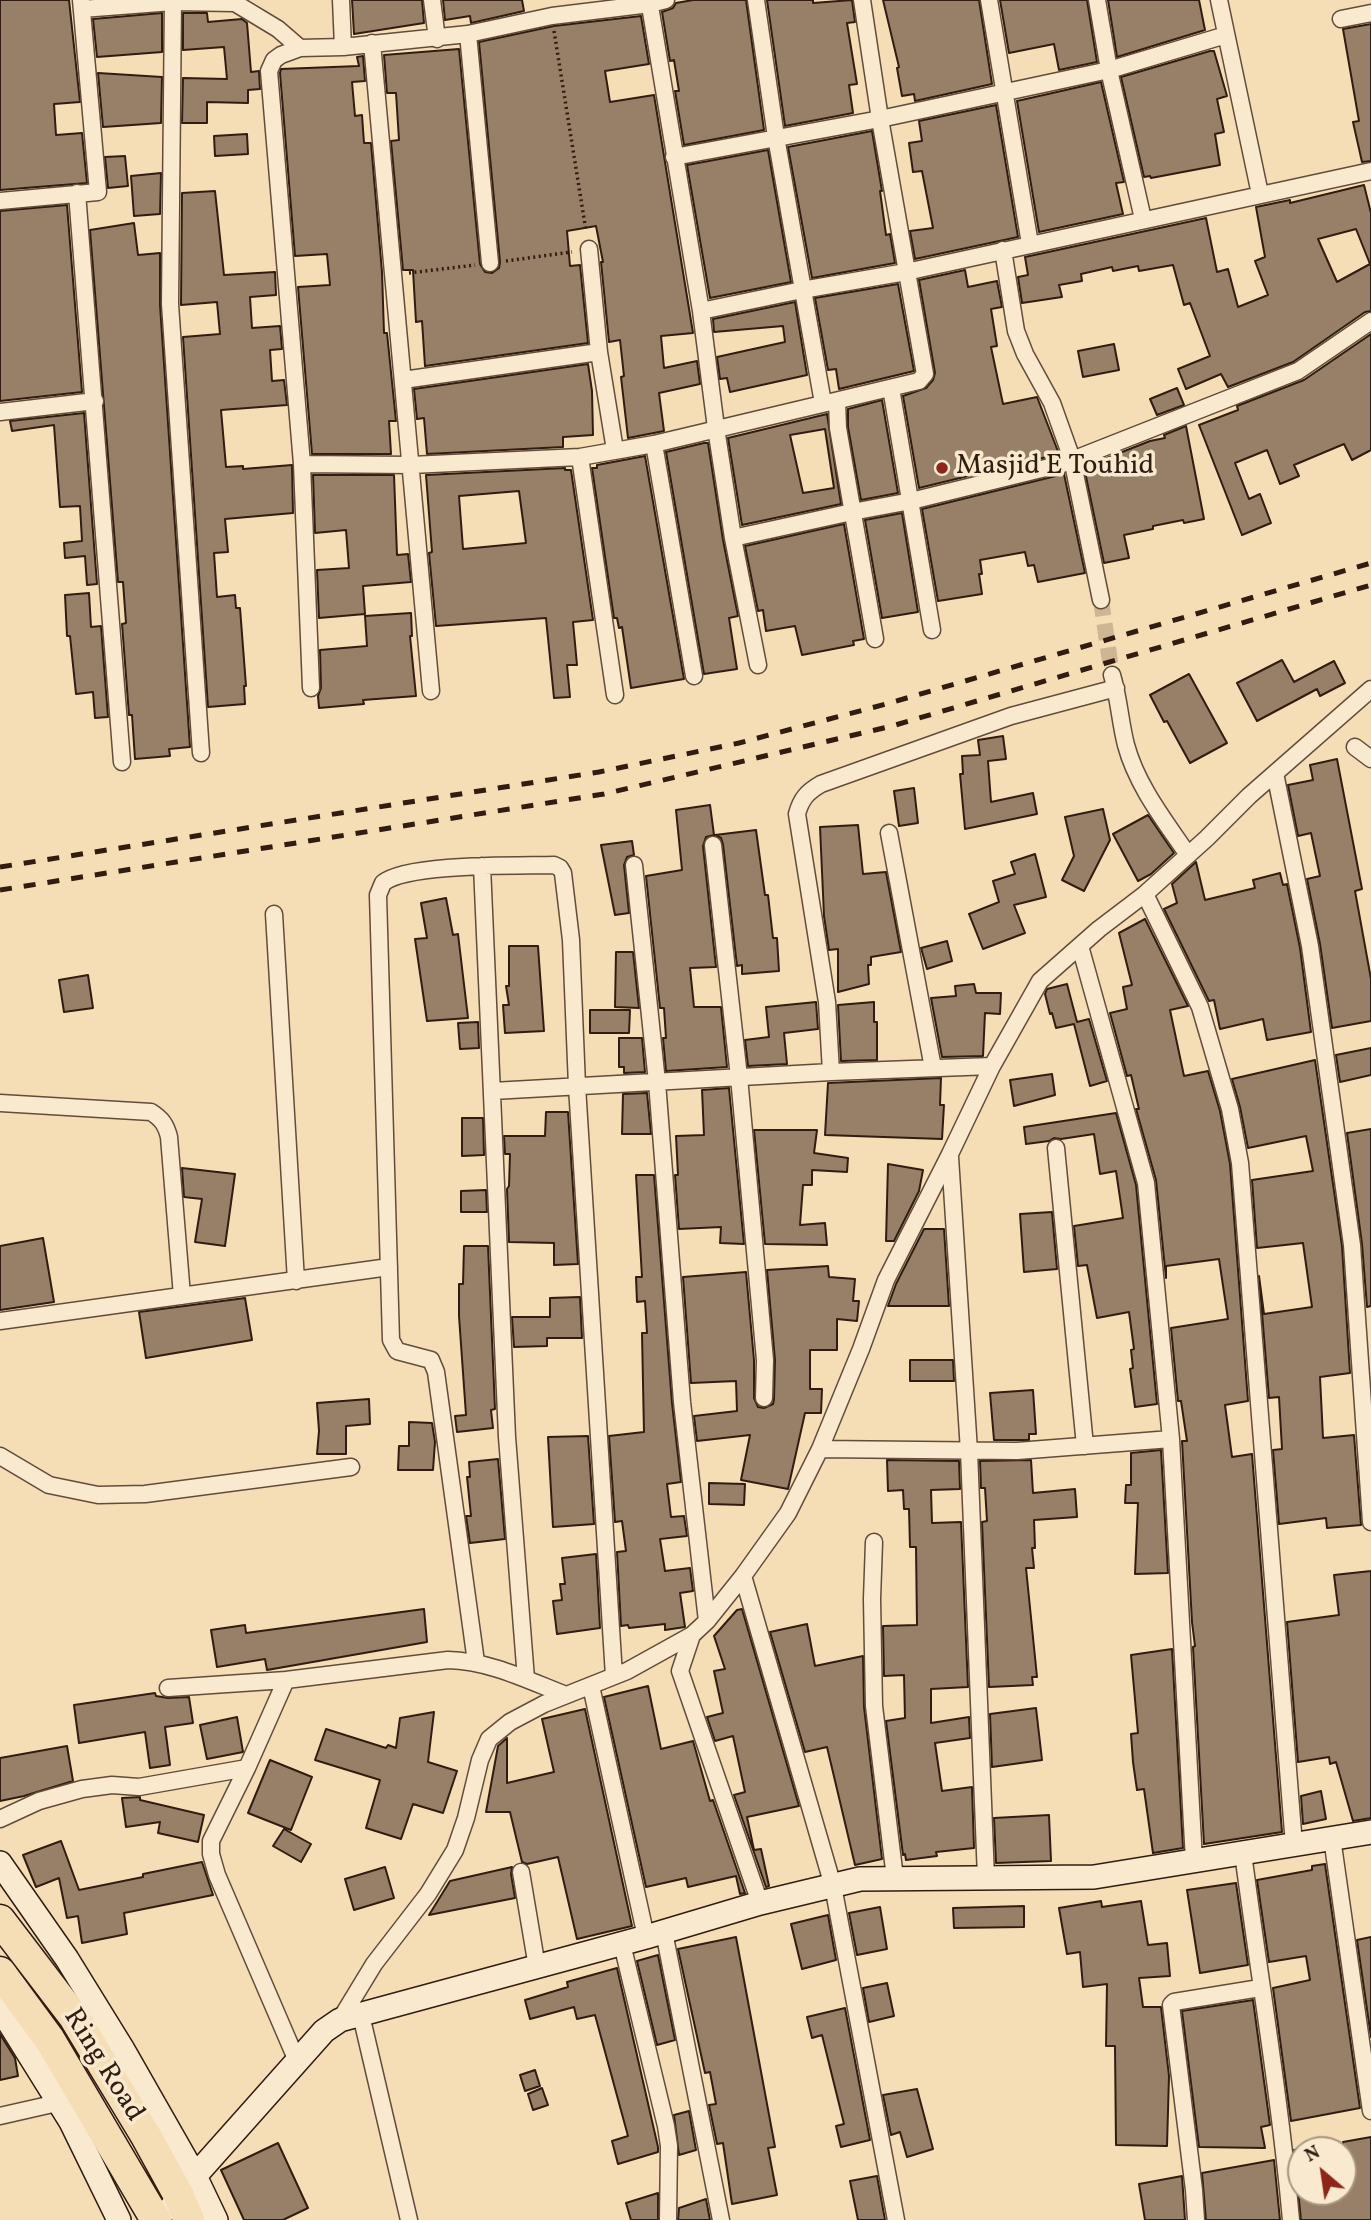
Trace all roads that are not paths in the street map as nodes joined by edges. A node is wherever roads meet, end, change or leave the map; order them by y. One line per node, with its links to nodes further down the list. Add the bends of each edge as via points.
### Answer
1 (341, 0): 19 (street)
2 (432, 0): 17 (street)
3 (756, 0): 24 (street)
4 (862, 0): 23 (street)
5 (989, 0): 22 (street)
6 (1097, 0): 21 (street)
7 (1219, 0): 16 (street)
8 (173, 1): 10 (street); 11 (street); 65 (street, via 170,304)
9 (655, 1): 12 (street); 25 (street)
10 (235, 2): 20 (street)
11 (81, 5): 27 (street, via 98,192)
12 (550, 8): 15 (street)
13 (1371, 13): 14 (street)
14 (1340, 19)
15 (468, 34): 17 (street); 34 (street)
16 (1226, 35): 21 (street); 28 (street)
17 (437, 38): 18 (street)
18 (372, 43): 19 (street); 40 (street)
19 (343, 47): 20 (street)
20 (300, 48): 50 (street, via 274,60 270,71)
21 (1109, 70): 22 (street); 30 (street)
22 (1004, 92): 23 (street); 31 (street)
23 (880, 118): 24 (street); 35 (street)
24 (776, 137): 25 (street); 36 (street)
25 (674, 157): 37 (street)
26 (1371, 171): 28 (street)
27 (77, 193): 29 (street); 42 (street)
28 (1260, 194): 30 (street)
29 (0, 201)
30 (1143, 219): 31 (street)
31 (1030, 244): 33 (street)
32 (589, 249): 39 (street)
33 (1003, 250): 35 (street); 49 (street, via 1016,331 1052,403)
34 (490, 263)
35 (906, 272): 36 (street); 41 (street, via 925,374 919,381)
36 (802, 290): 37 (street); 43 (street)
37 (701, 312): 45 (street)
38 (1371, 321): 49 (street, via 1298,371)
39 (599, 352): 40 (street); 47 (street)
40 (403, 380): 51 (street)
41 (891, 388): 43 (street); 52 (street)
42 (94, 401): 44 (street); 67 (street)
43 (830, 402): 45 (street); 53 (street)
44 (0, 412)
45 (716, 428): 46 (street); 54 (street)
46 (654, 444): 47 (street); 59 (street)
47 (615, 450): 48 (street)
48 (580, 457): 51 (street); 63 (street)
49 (1072, 460): 52 (street); 55 (street)
50 (302, 464): 51 (street); 60 (street)
51 (411, 465): 62 (street)
52 (911, 501): 53 (street); 56 (street)
53 (852, 512): 54 (street); 57 (street)
54 (733, 538): 58 (street)
55 (1101, 600)
56 (932, 630)
57 (875, 639)
58 (758, 665)
59 (694, 676)
60 (311, 688)
61 (1371, 689): 68 (street)
62 (432, 691)
63 (615, 695)
64 (1355, 747): 66 (street)
65 (201, 753)
66 (1371, 759)
67 (122, 762)
68 (1275, 773): 71 (street); 98 (street, via 1310,946 1352,1245)
69 (889, 833): 78 (street)
70 (713, 845): 80 (street)
71 (1188, 855): 74 (street); 79 (street, via 1134,769 1114,681 809,791 797,814 827,1002)
72 (634, 865): 81 (street)
73 (482, 866): 82 (street, via 554,865 564,873); 83 (street); 87 (street, via 402,873 383,883 378,895)
74 (1145, 894): 76 (street); 114 (street, via 1200,1007 1230,1109 1240,1163)
75 (274, 914): 88 (street)
76 (1080, 946): 77 (street, via 1040,981); 92 (street, via 1146,1183)
77 (992, 1066): 78 (street); 86 (street)
78 (933, 1068): 79 (street)
79 (831, 1072): 80 (street)
80 (739, 1077): 81 (street); 91 (street, via 765,1360)
81 (657, 1082): 82 (street); 101 (street, via 682,1402)
82 (578, 1086): 83 (street); 104 (street)
83 (493, 1091): 105 (street, via 507,1437)
84 (1, 1105): 89 (street, via 151,1112 159,1117 169,1137)
85 (1056, 1147): 93 (street)
86 (950, 1154): 94 (street, via 886,1280); 95 (street)
87 (389, 1267): 88 (street); 103 (street, via 393,1347 431,1360 436,1372)
88 (296, 1280): 89 (street)
89 (182, 1296): 90 (street)
90 (0, 1321)
91 (764, 1398)
92 (1171, 1439): 93 (street); 116 (street)
93 (1085, 1446): 95 (street)
94 (820, 1449): 95 (street); 100 (street, via 788,1513)
95 (969, 1451): 120 (street)
96 (0, 1456): 97 (street, via 49,1485 98,1495 145,1494)
97 (351, 1467)
98 (1371, 1522)
99 (874, 1542): 119 (street, via 874,1706)
100 (743, 1576): 101 (street); 121 (street)
101 (707, 1620): 102 (street)
102 (692, 1635): 104 (street); 122 (street, via 680,1671)
103 (476, 1662): 105 (street); 106 (street, via 448,1660)
104 (614, 1676): 107 (street)
105 (526, 1679): 109 (street)
106 (286, 1680): 108 (street); 110 (street)
107 (591, 1686): 109 (street); 124 (street)
108 (168, 1688)
109 (566, 1695): 130 (street, via 510,1722 489,1740 455,1850 374,1964)
110 (247, 1768): 111 (street, via 139,1787 82,1789 39,1801); 131 (street, via 211,1840 211,1854)
111 (0, 1819)
112 (1371, 1832): 113 (street)
113 (1332, 1838): 114 (street); 133 (street)
114 (1294, 1844): 115 (street)
115 (1243, 1853): 116 (street); 128 (street)
116 (1194, 1861): 120 (street, via 1094,1877)
117 (0, 1863): 135 (street, via 122,2048)
118 (521, 1872): 126 (street)
119 (895, 1878): 120 (street); 121 (street)
120 (986, 1878)
121 (833, 1886): 122 (street); 142 (street)
122 (760, 1903): 124 (street)
123 (0, 1920): 135 (highway, Ring Road, via 74,2017)
124 (655, 1934): 125 (street); 141 (street)
125 (621, 1944): 126 (street); 140 (street, via 666,2126)
126 (537, 1967): 130 (street)
127 (0, 1972): 132 (highway, Ring Road, via 50,2039)
128 (1260, 1988): 143 (street, via 1171,2005); 144 (street, via 1283,2132)
129 (0, 2008): 132 (street)
130 (350, 2017): 131 (street, via 324,2031); 139 (street)
131 (297, 2060): 135 (street)
132 (72, 2100): 134 (street); 136 (street, via 72,2122); 137 (highway, Ring Road)
133 (1371, 2111)
134 (0, 2116)
135 (182, 2203): 138 (street)
136 (119, 2220)
137 (156, 2220)
138 (216, 2220)
139 (409, 2220)
140 (668, 2220)
141 (721, 2220)
142 (896, 2220)
143 (1196, 2220)
144 (1291, 2220)

